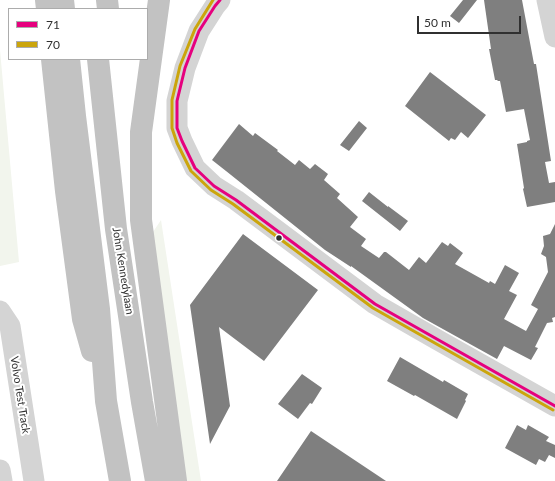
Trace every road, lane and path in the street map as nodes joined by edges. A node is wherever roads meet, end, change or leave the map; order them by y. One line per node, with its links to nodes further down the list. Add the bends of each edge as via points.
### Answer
1 (159, 0): 18 (highway, via 141,132 141,220)
2 (220, 0): 11 (street, via 200,31 185,68 177,101 177,128 195,168 214,186 375,304)
3 (546, 0): 4 (street)
4 (555, 37)
5 (52, 60): 10 (highway, via 83,319)
6 (69, 60): 10 (highway)
7 (98, 60): 16 (highway, John Kennedylaan, via 116,229)
8 (112, 60): 17 (highway, John Kennedylaan, via 132,254)
9 (0, 311): 14 (street, Volvo Test Track, via 10,326)
10 (106, 401): 15 (highway)
11 (555, 406)
12 (0, 470): 13 (street)
13 (2, 481)
14 (34, 481)
15 (120, 481)
16 (156, 481)
17 (165, 481)
18 (176, 481)

